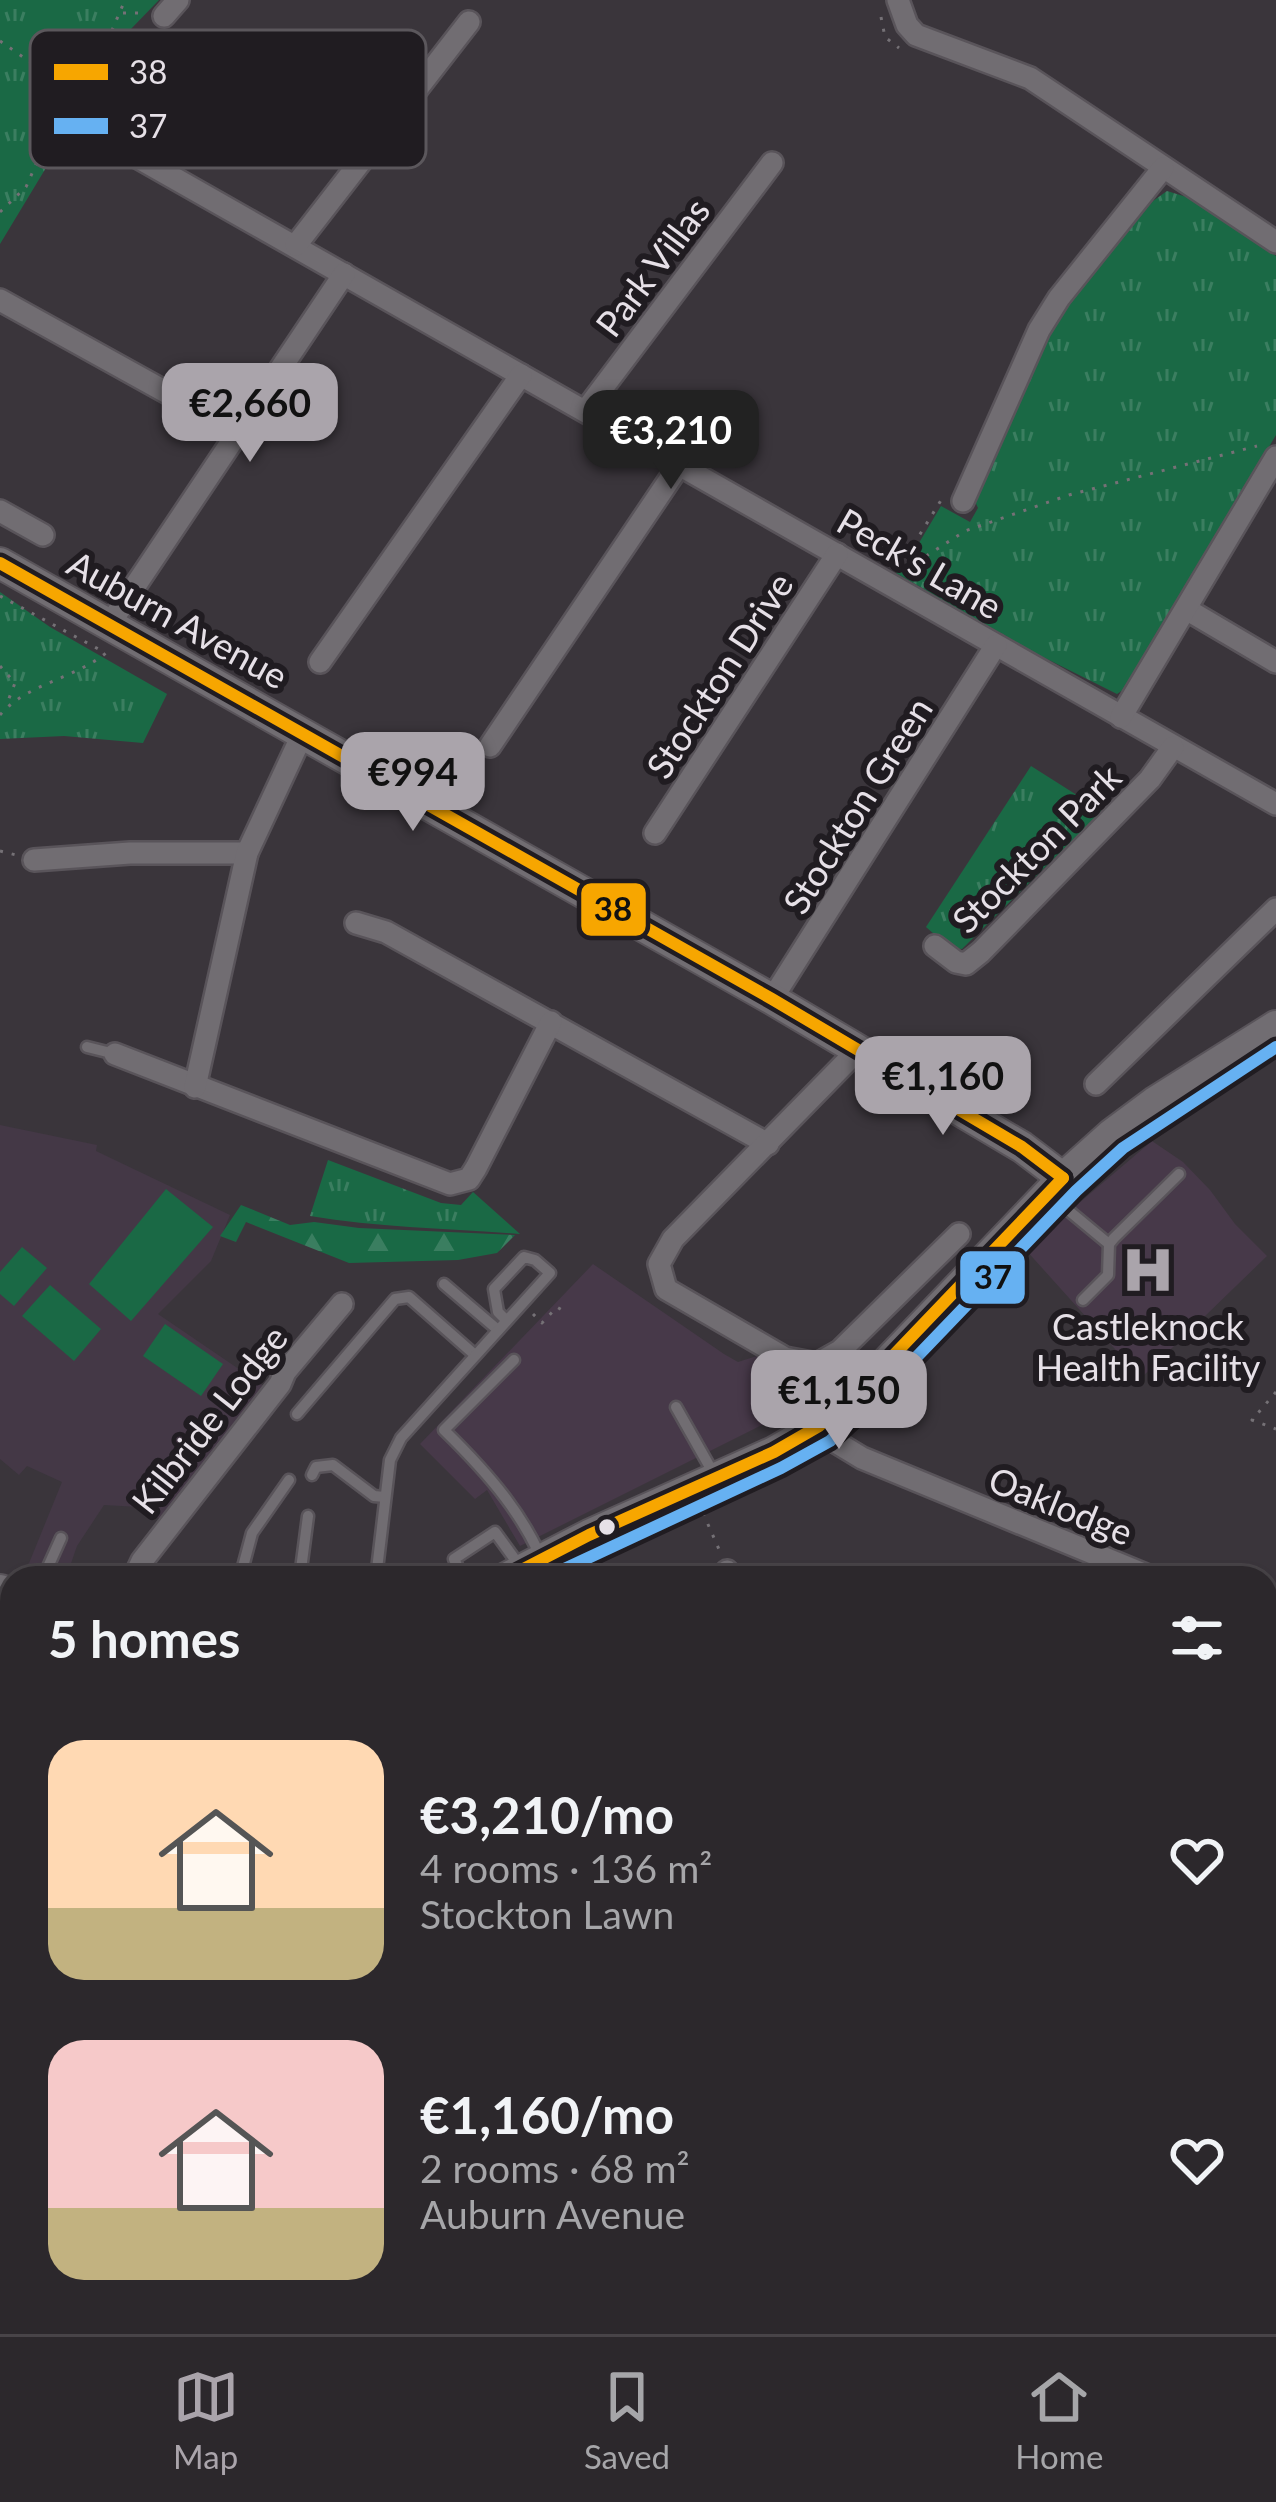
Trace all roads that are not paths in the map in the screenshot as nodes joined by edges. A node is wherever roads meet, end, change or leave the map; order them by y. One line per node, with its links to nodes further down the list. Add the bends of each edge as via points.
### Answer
1 (889, 7): 7 (street, via 916,35 1030,78)
2 (469, 22): 3 (street)
3 (426, 77)
4 (772, 163): 13 (street, Park Villas)
5 (158, 168): 9 (street, Peck's Lane)
6 (356, 168): 9 (street)
7 (1163, 168): 8 (street); 17 (street, via 1059,298)
8 (1276, 242)
9 (296, 245): 10 (street, Peck's Lane)
10 (344, 274): 12 (street, Peck's Lane); 14 (street)
11 (0, 300): 14 (street)
12 (521, 374): 13 (street, Peck's Lane); 25 (street)
13 (586, 410): 16 (street, Peck's Lane)
14 (238, 432): 23 (street)
15 (1274, 450): 22 (street)
16 (680, 464): 20 (street, Peck's Lane); 29 (street)
17 (953, 499)
18 (0, 511): 19 (street)
19 (43, 535)
20 (837, 554): 24 (street, Peck's Lane); 32 (street, Stockton Drive)
21 (0, 563): 23 (street, Auburn Avenue)
22 (1186, 609): 26 (street); 27 (street)
23 (112, 637): 28 (street, Auburn Avenue)
24 (996, 645): 27 (street, Peck's Lane); 38 (street, Stockton Green)
25 (320, 662)
26 (1276, 662)
27 (1121, 716): 30 (street, Peck's Lane)
28 (303, 733): 33 (street); 38 (street, Auburn Avenue)
29 (490, 746)
30 (1173, 747): 31 (street, Peck's Lane); 37 (street, Stockton Park, via 981,952 966,964)
31 (1276, 804)
32 (655, 833)
33 (247, 854): 34 (street); 45 (street)
34 (34, 860)
35 (1276, 909): 44 (street)
36 (356, 923): 39 (street)
37 (935, 946)
38 (772, 999): 42 (street, Auburn Avenue)
39 (551, 1022): 45 (street, via 476,1168 450,1184); 46 (street)
40 (1276, 1025): 48 (street, via 1155,1102)
41 (88, 1047): 43 (lane)
42 (858, 1050): 46 (street); 48 (street, Auburn Avenue, via 1022,1147)
43 (115, 1054): 45 (street)
44 (1096, 1084)
45 (195, 1087)
46 (768, 1144): 49 (street, via 673,1239 659,1264 674,1296 785,1358 817,1364 840,1351)
47 (1179, 1174): 50 (lane)
48 (1055, 1186): 50 (lane); 59 (street)
49 (958, 1234)
50 (1109, 1244): 52 (lane, via 1108,1275)
51 (444, 1284): 54 (lane)
52 (1083, 1300)
53 (342, 1304): 67 (street, Kilbride Lodge)
54 (502, 1325): 54 (lane, via 550,1273 536,1260 524,1258 494,1289); 55 (lane)
55 (475, 1355): 58 (lane, via 409,1297 395,1299); 63 (lane, via 401,1438)
56 (514, 1360): 73 (lane, via 444,1430 495,1480)
57 (676, 1407): 62 (lane)
58 (297, 1414)
59 (819, 1426): 62 (street); 75 (street, Oaklodge, via 862,1458)
60 (312, 1475): 63 (lane, via 333,1466)
61 (289, 1480): 68 (lane, via 253,1533)
62 (704, 1484): 74 (street)
63 (385, 1497): 70 (lane)
64 (308, 1516): 69 (lane)
65 (61, 1538): 66 (lane)
66 (48, 1566)
67 (140, 1566)
68 (243, 1566)
69 (301, 1566)
70 (377, 1566)
71 (457, 1566): 72 (lane, via 454,1559 495,1532)
72 (526, 1566)
73 (528, 1566)
74 (540, 1566)
75 (1124, 1566)

